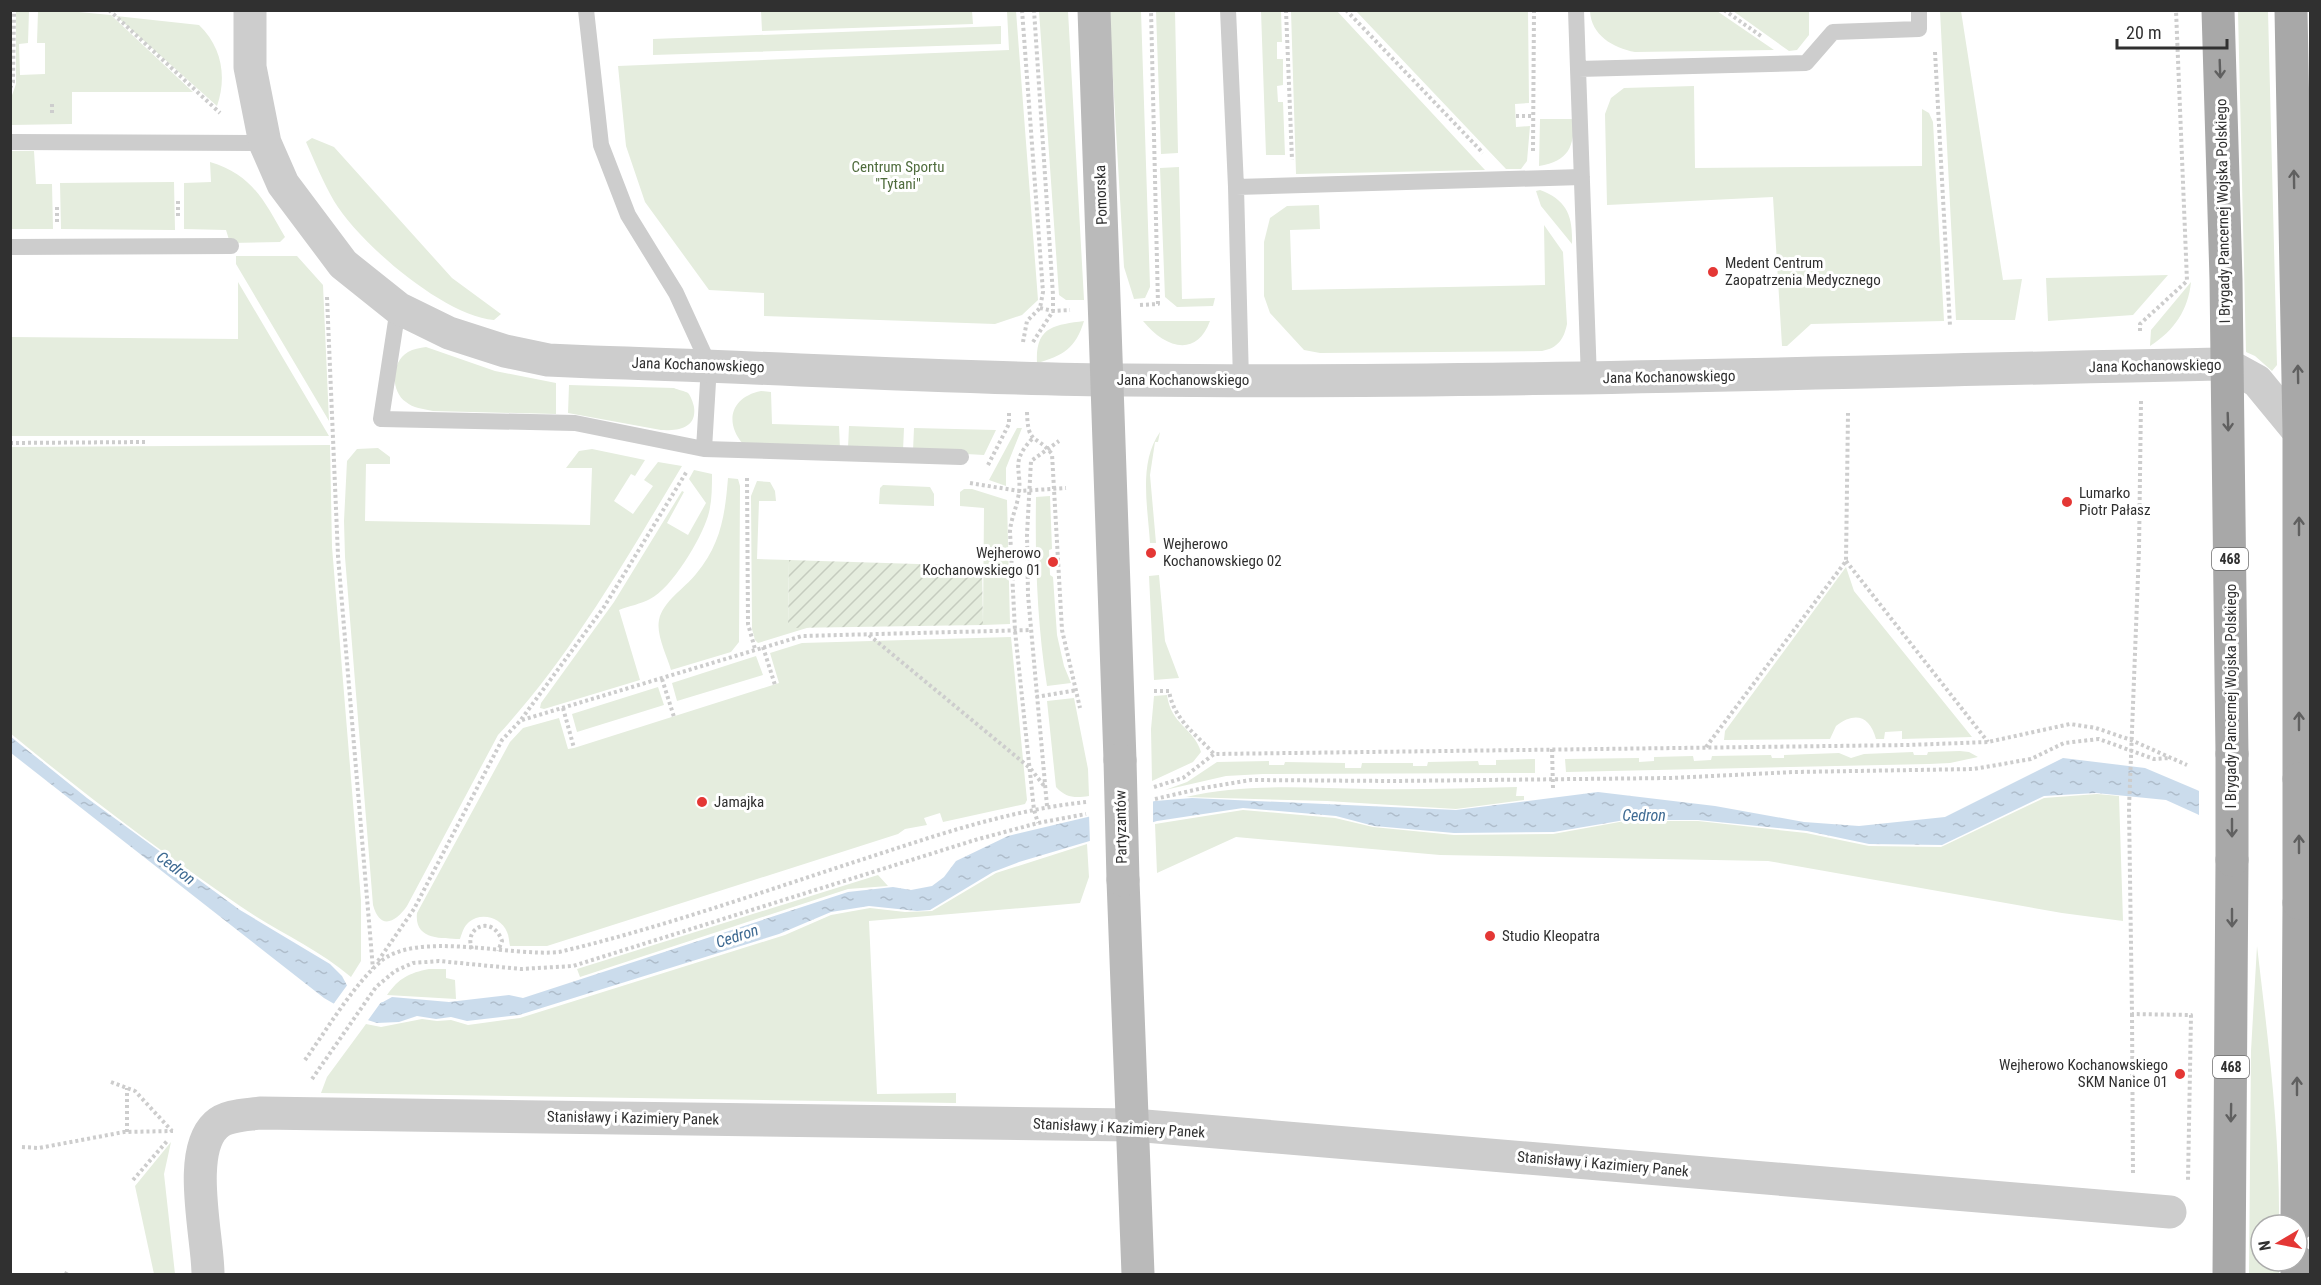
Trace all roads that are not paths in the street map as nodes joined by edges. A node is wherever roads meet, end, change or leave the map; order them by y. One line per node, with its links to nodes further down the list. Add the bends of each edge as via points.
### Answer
1 (250, 10): 11 (street, Jana Kochanowskiego, via 250,67)
2 (586, 10): 18 (lane, via 601,145 628,214 676,293)
3 (1094, 10): 20 (street, Pomorska)
4 (1228, 10): 13 (lane)
5 (1576, 10): 9 (lane)
6 (1918, 10): 9 (lane, via 1919,29 1833,32 1806,63)
7 (2218, 10): 17 (main road, I Brygady Pancernej Wojska Polskiego / 468, one-way to 17)
8 (2291, 10): 22 (main road, one-way to 8)
9 (1578, 69): 12 (lane)
10 (10, 142): 11 (lane)
11 (265, 143): 16 (street, Jana Kochanowskiego, via 283,184 321,238 343,264)
12 (1582, 177): 13 (lane); 19 (lane)
13 (1236, 187): 21 (lane)
14 (231, 246): 15 (lane)
15 (10, 247)
16 (398, 308): 18 (street, Jana Kochanowskiego, via 449,333 548,360); 23 (lane, via 381,419 575,423)
17 (2226, 364): 19 (street, Jana Kochanowskiego); 22 (street, Jana Kochanowskiego, via 2257,381); 30 (main road, I Brygady Pancernej Wojska Polskiego / 468, one-way to 30, bridge, via 2232,754)
18 (710, 365): 20 (street, Jana Kochanowskiego); 23 (lane)
19 (1589, 379): 21 (street, Jana Kochanowskiego)
20 (1106, 380): 21 (street, Jana Kochanowskiego); 25 (street, Partyzantów, bridge)
21 (1241, 381)
22 (2299, 432): 27 (main road, one-way to 22, bridge)
23 (704, 448): 24 (lane)
24 (961, 456)
25 (1133, 1125): 26 (street, Stanisławy i Kazimiery Panek); 28 (street, Stanisławy i Kazimiery Panek, via 260,1113 235,1116 216,1124 206,1140 199,1174); 29 (street, Partyzantów)
26 (2170, 1212)
27 (2297, 1213)
28 (208, 1272)
29 (1138, 1275)
30 (2229, 1275)

